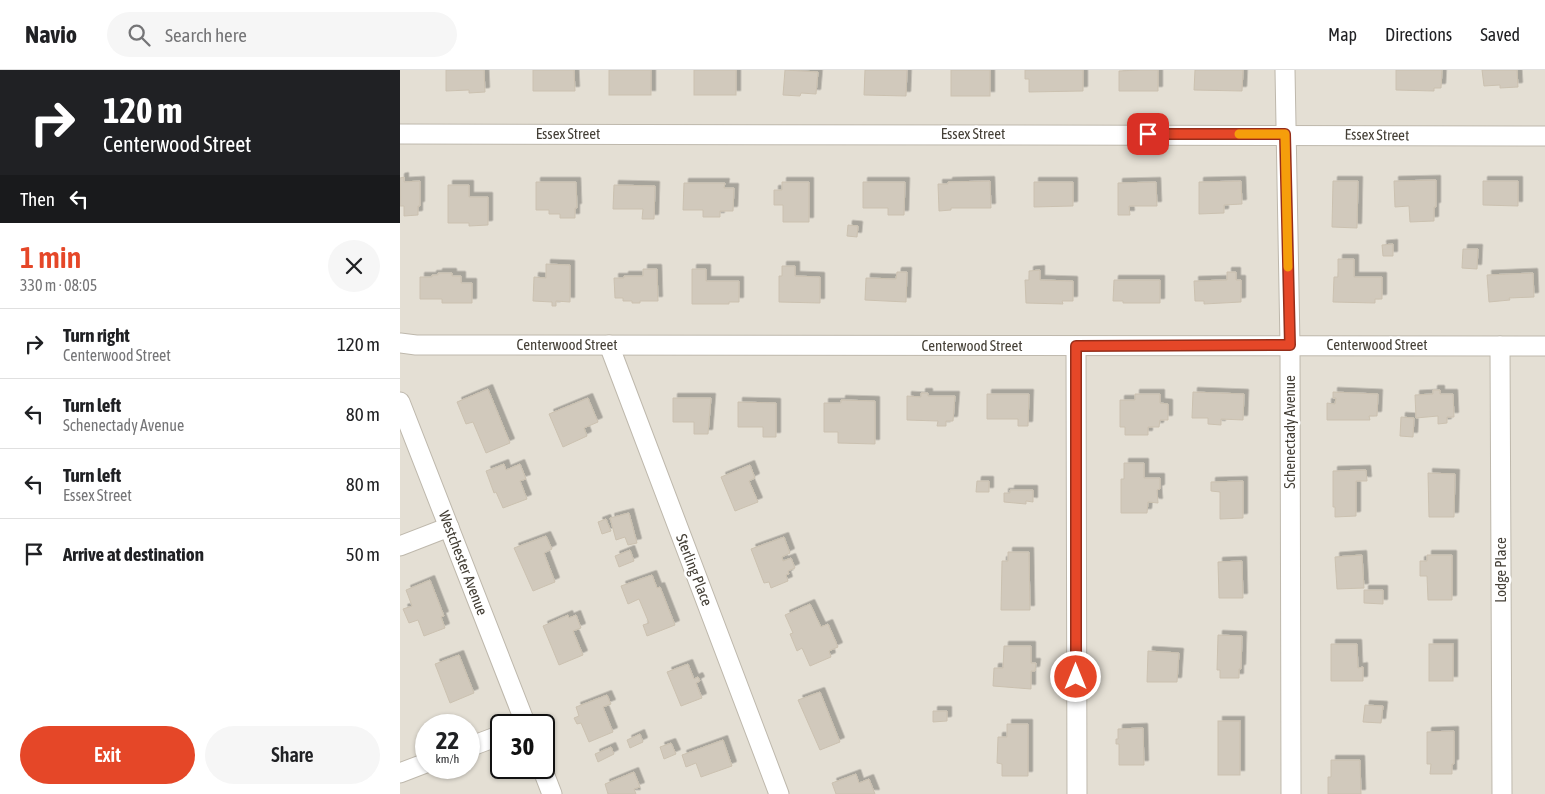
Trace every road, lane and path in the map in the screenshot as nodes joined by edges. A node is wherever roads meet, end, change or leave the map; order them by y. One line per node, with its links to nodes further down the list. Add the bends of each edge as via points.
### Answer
1 (1285, 70): 3 (street, Schenectady Avenue)
2 (400, 134): 3 (street, Essex Street)
3 (1285, 134): 4 (street, Essex Street); 7 (street, Schenectady Avenue)
4 (1545, 136)
5 (400, 343): 6 (street, Centerwood Street)
6 (609, 345): 8 (street, Centerwood Street); 19 (street, Sterling Place)
7 (1290, 345): 8 (street, Centerwood Street); 9 (street, Centerwood Street); 21 (street, Schenectady Avenue)
8 (1076, 346): 20 (street)
9 (1500, 346): 10 (street, Centerwood Street); 22 (street, Lodge Place)
10 (1545, 346)
11 (400, 402): 12 (street, Westchester Avenue)
12 (449, 527): 13 (street); 14 (street, Westchester Avenue)
13 (400, 546)
14 (522, 714)
15 (415, 767): 16 (street)
16 (400, 773)
17 (546, 779): 18 (street)
18 (552, 794)
19 (779, 794)
20 (1077, 794)
21 (1290, 794)
22 (1502, 794)

